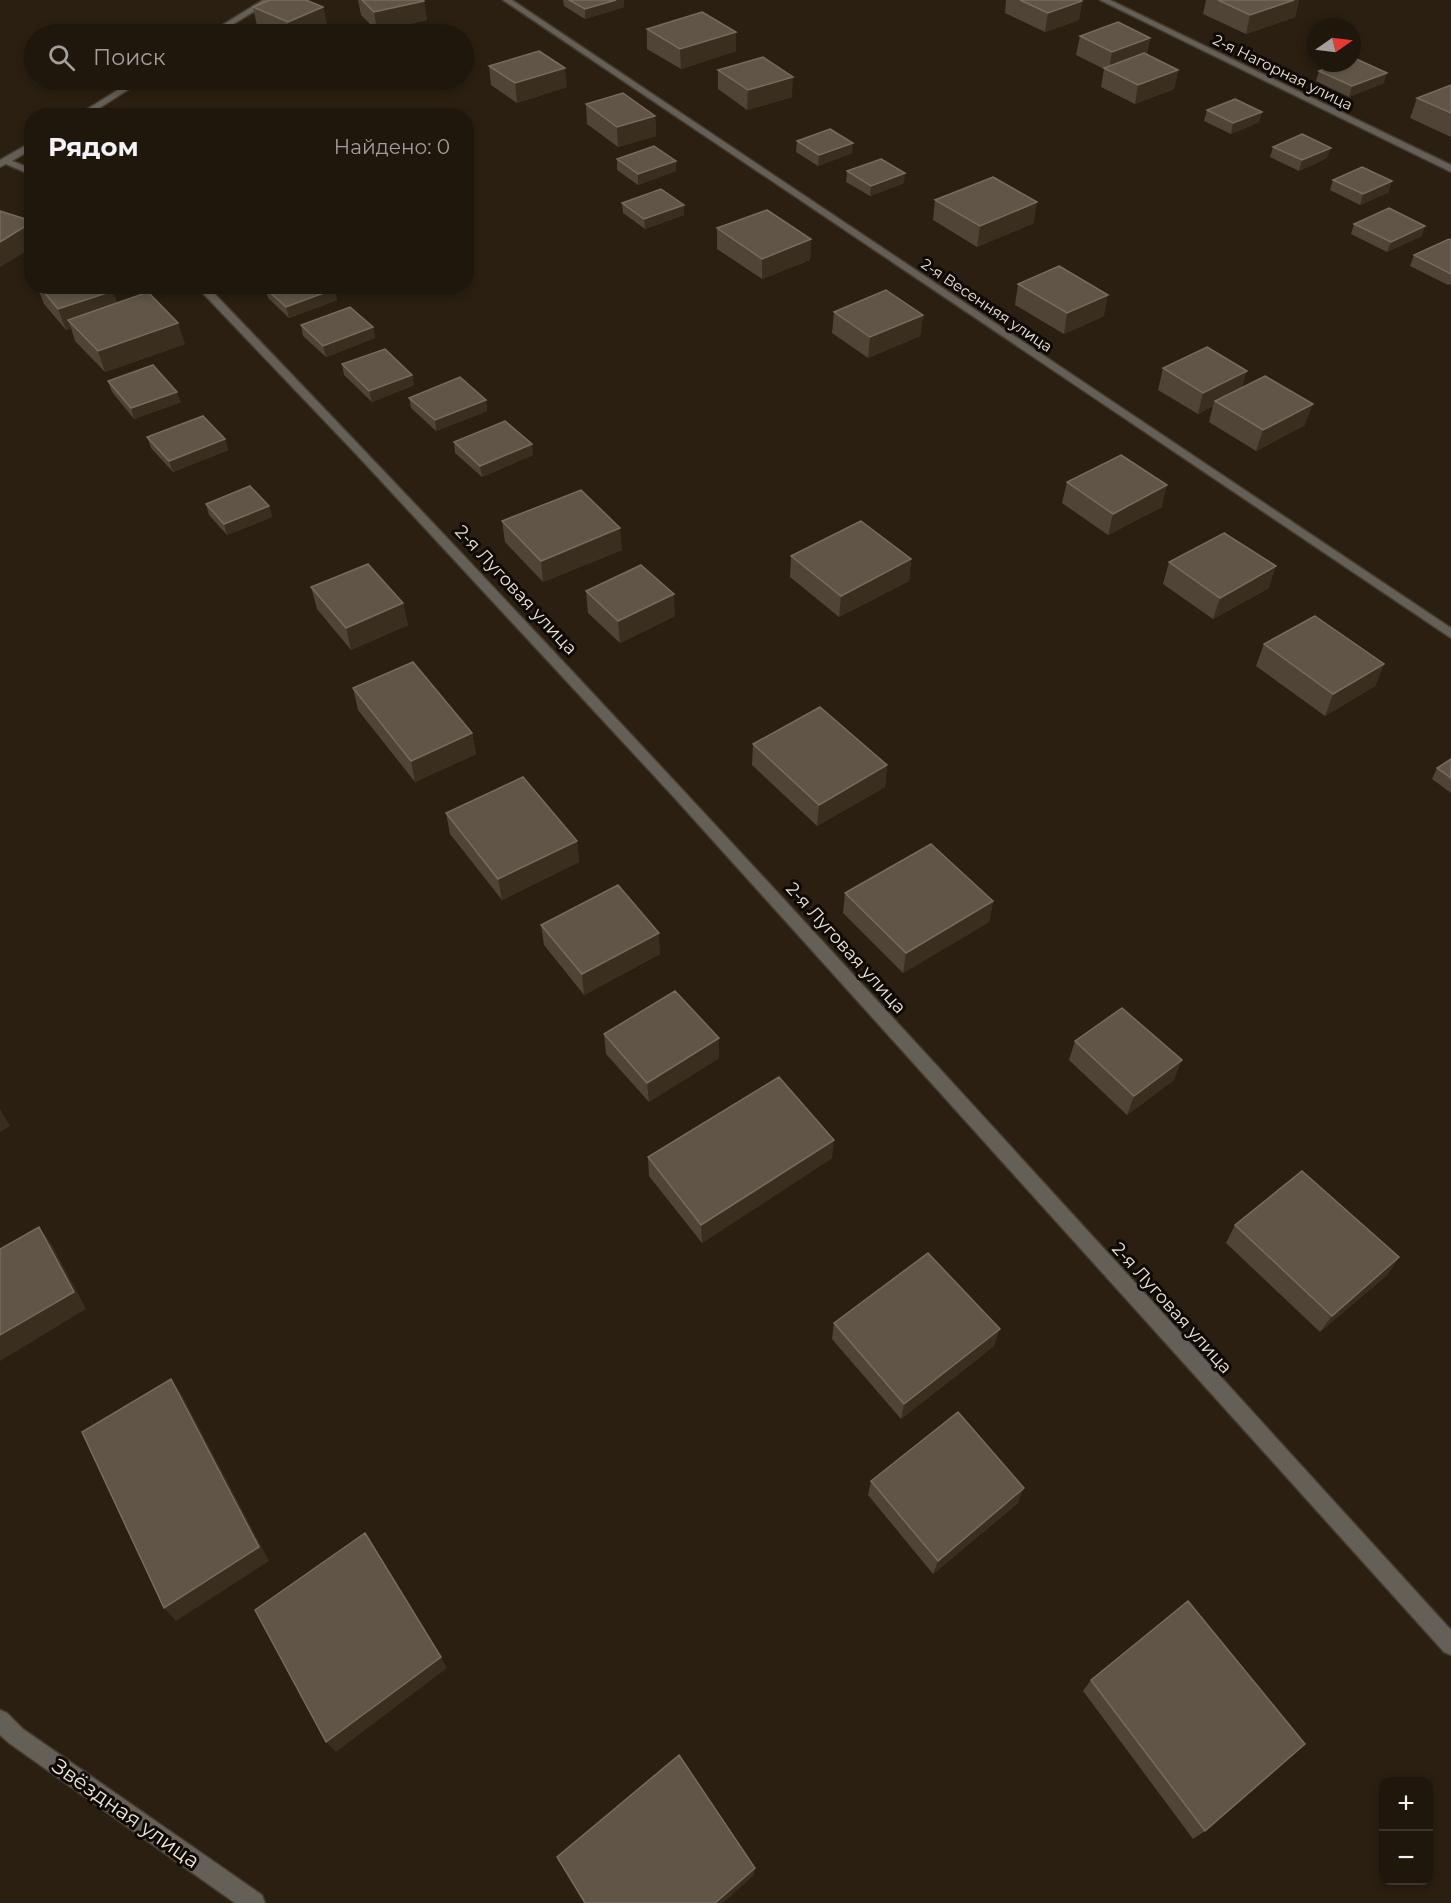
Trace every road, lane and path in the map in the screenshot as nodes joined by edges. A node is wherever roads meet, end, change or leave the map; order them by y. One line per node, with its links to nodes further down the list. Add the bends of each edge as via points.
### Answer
1 (269, 0): 4 (street)
2 (507, 0): 12 (street, 2-я Весенняя улица)
3 (1104, 0): 10 (street, 2-я Нагорная улица)
4 (229, 24)
5 (123, 90): 6 (street)
6 (93, 108)
7 (24, 150): 8 (street)
8 (3, 162): 9 (street)
9 (24, 169)
10 (1451, 169)
11 (209, 294): 13 (street, 2-я Луговая улица, via 736,855)
12 (1451, 634)
13 (1451, 1645)
14 (0, 1720): 15 (street, Звёздная улица, via 16,1736)
15 (254, 1903)

